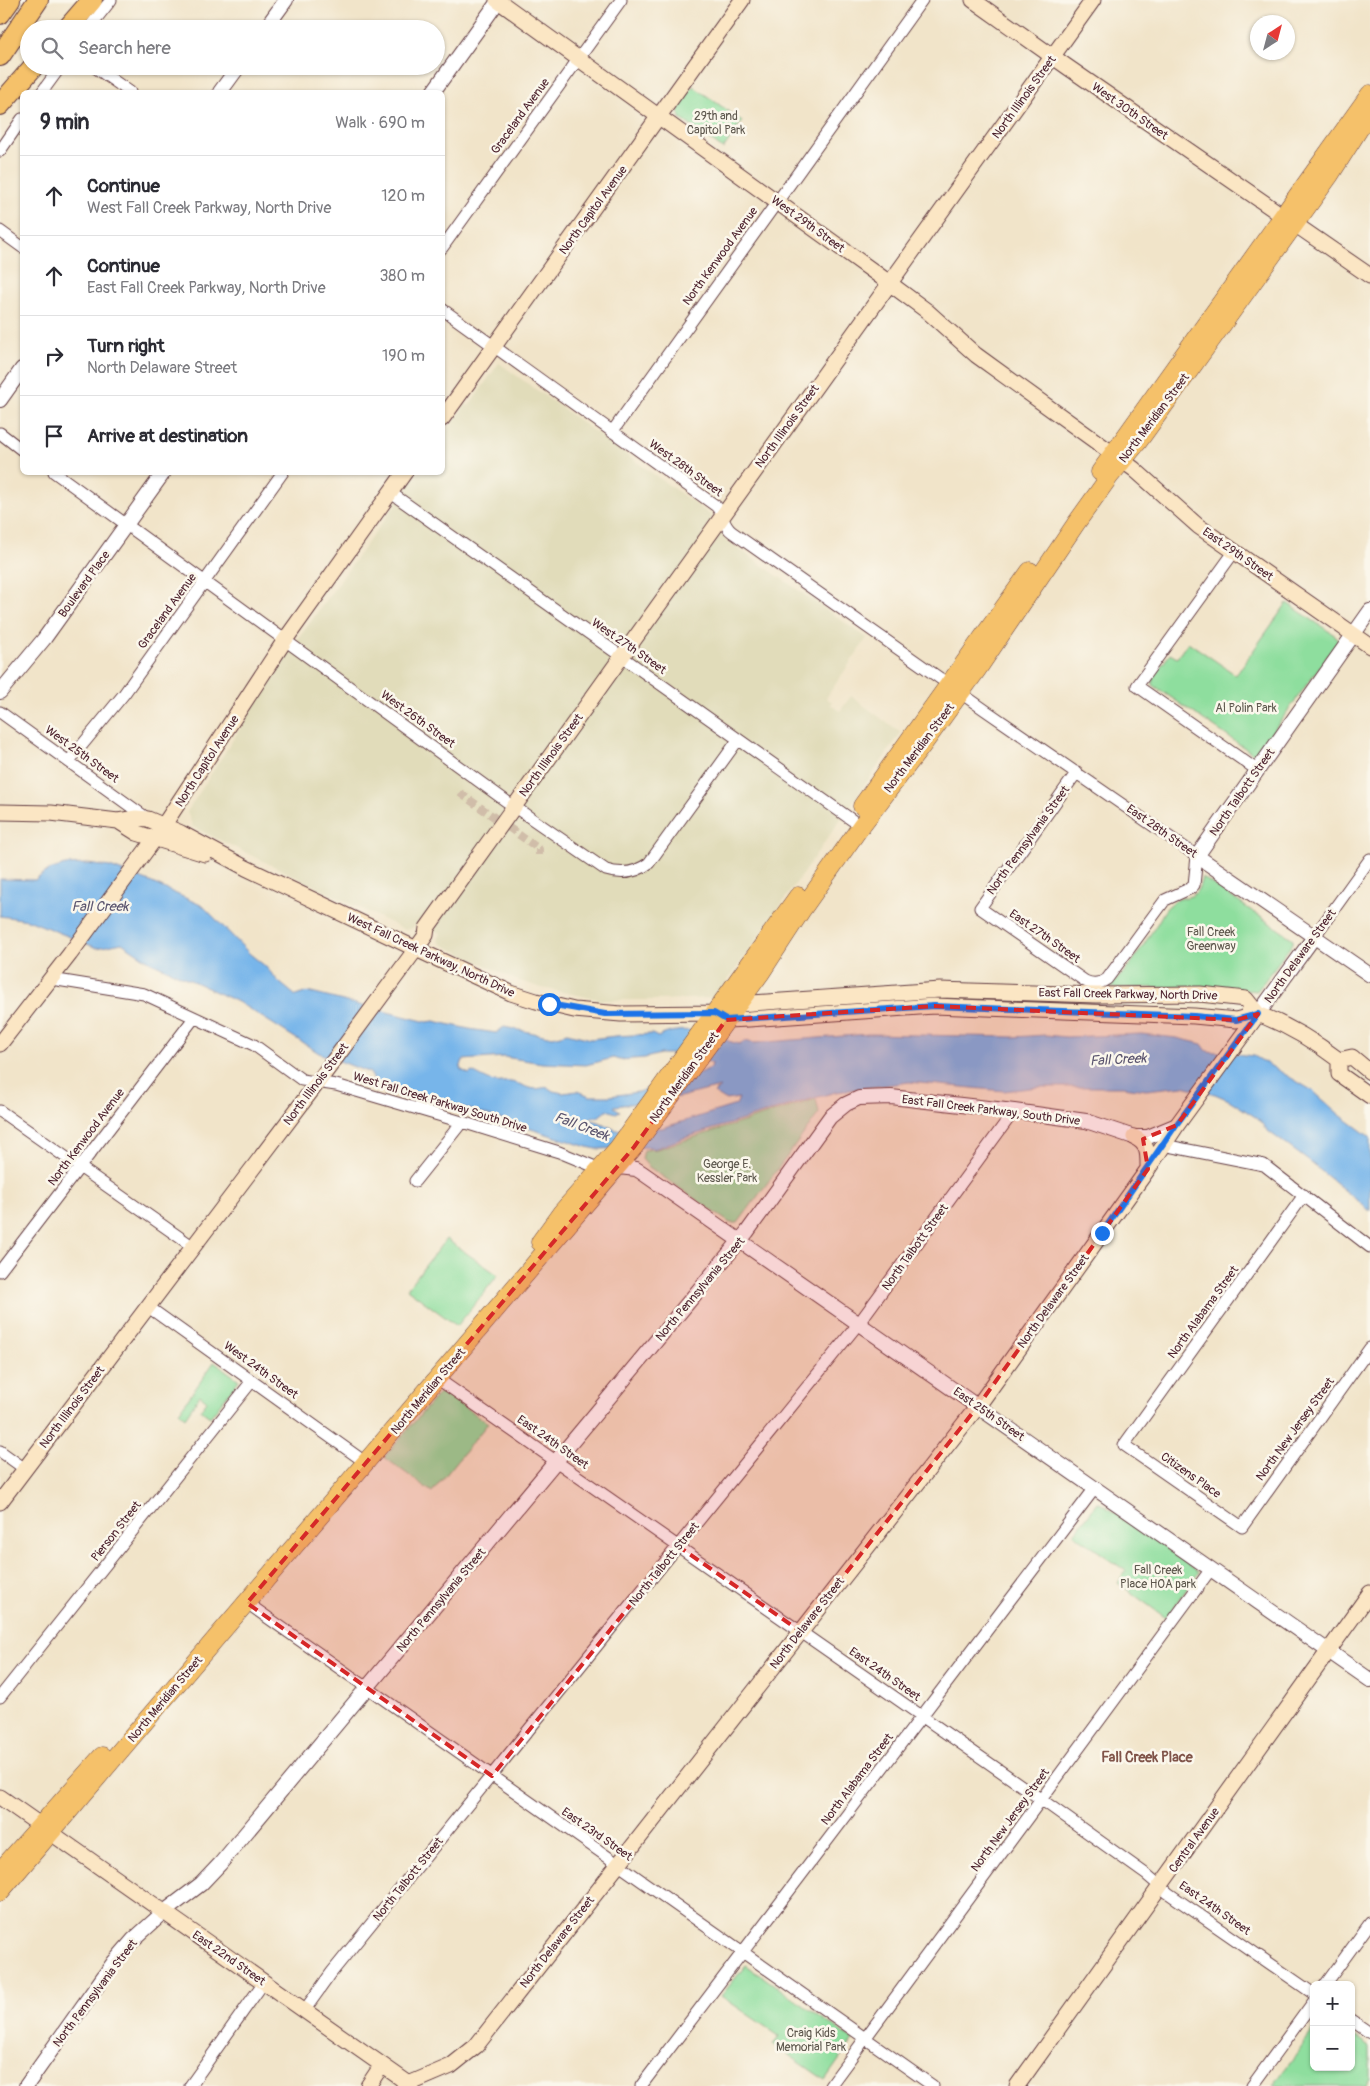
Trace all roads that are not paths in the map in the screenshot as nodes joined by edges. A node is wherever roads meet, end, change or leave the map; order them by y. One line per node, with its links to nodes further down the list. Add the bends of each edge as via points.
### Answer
1 (10, 0): 12 (highway)
2 (38, 0): 13 (highway)
3 (92, 0): 14 (highway)
4 (111, 0): 15 (street)
5 (286, 0): 16 (street)
6 (498, 0): 20 (main road, West 29th Street); 28 (street)
7 (621, 0): 20 (street, Graceland Avenue)
8 (742, 0): 32 (main road, North Capitol Avenue)
9 (922, 0): 35 (street, North Kenwood Avenue)
10 (973, 0): 19 (main road, West 30th Street)
11 (1093, 0): 19 (main road, North Illinois Street)
12 (0, 14)
13 (24, 20)
14 (75, 20)
15 (95, 20)
16 (272, 20)
17 (20, 27): 18 (highway)
18 (0, 56)
19 (1052, 57): 36 (main road, West 30th Street); 41 (main road, North Illinois Street)
20 (579, 58): 32 (main road, West 29th Street); 38 (street, Graceland Avenue)
21 (26, 75): 30 (highway)
22 (54, 75): 25 (street)
23 (106, 75): 26 (street)
24 (232, 75): 27 (street)
25 (43, 90)
26 (127, 90)
27 (221, 90)
28 (434, 90)
29 (1370, 94): 36 (main road, North Meridian Street)
30 (0, 105)
31 (1370, 112): 36 (main road, North Meridian Street, via 1330,174)
32 (659, 117): 35 (main road, West 29th Street); 43 (main road, North Capitol Avenue)
33 (20, 123): 34 (street)
34 (0, 151)
35 (776, 201): 41 (main road, West 29th Street); 47 (street, North Kenwood Avenue)
36 (1289, 219): 40 (main road, West 30th Street); 50 (main road, North Meridian Street)
37 (0, 231): 39 (street)
38 (445, 244)
39 (20, 246)
40 (1370, 276)
41 (890, 283): 50 (main road, West 29th Street, via 976,355); 56 (main road, North Illinois Street)
42 (445, 311): 43 (street, West 28th Street)
43 (494, 346): 46 (main road, North Capitol Avenue); 47 (street, West 28th Street)
44 (20, 372): 45 (street)
45 (0, 400)
46 (445, 416)
47 (612, 432): 56 (street, West 28th Street, via 716,506)
48 (0, 433): 49 (street)
49 (20, 448)
50 (1118, 457): 58 (main road, East 29th Street, via 1198,526); 65 (main road, North Meridian Street)
51 (58, 475): 57 (street, West 26th Street)
52 (162, 475): 57 (street, Boulevard Place)
53 (281, 475): 59 (street, Graceland Avenue)
54 (403, 475): 55 (main road, North Capitol Avenue)
55 (391, 493): 62 (main road, North Capitol Avenue); 64 (street, West 27th Street)
56 (722, 517): 64 (main road, North Illinois Street); 65 (street, West 28th Street, via 727,528)
57 (126, 525): 59 (street, West 26th Street); 66 (street, Boulevard Place, via 46,636)
58 (1234, 552): 61 (main road, East 29th Street); 70 (street, via 1138,686)
59 (204, 582): 62 (street, West 26th Street); 69 (street, Graceland Avenue, via 124,694)
60 (1370, 611): 61 (street, North Talbott Street)
61 (1353, 634): 63 (main road, East 29th Street); 70 (street, North Talbott Street)
62 (285, 640): 72 (street, West 26th Street); 77 (main road, North Capitol Avenue)
63 (1370, 646)
64 (622, 658): 68 (street, West 27th Street); 72 (main road, North Illinois Street)
65 (954, 688): 71 (street, East 28th Street); 75 (main road, North Meridian Street); 86 (main road, North Meridian Street)
66 (0, 692)
67 (0, 712): 69 (street, West 25th Street)
68 (738, 740): 72 (street, West 26th Street, via 657,854 642,869 633,872 615,872 600,867); 75 (street, West 27th Street)
69 (69, 761): 74 (street, West 25th Street)
70 (1257, 770): 78 (street, North Talbott Street)
71 (1076, 772): 78 (street, East 28th Street); 80 (street, North Pennsylvania Street)
72 (514, 806): 82 (main road, North Illinois Street, via 427,928)
73 (0, 812): 76 (main road, West Fall Creek Parkway, North Drive, via 51,813)
74 (148, 819): 76 (main road, West Fall Creek Parkway, North Drive); 77 (main road, West Fall Creek Parkway, North Drive)
75 (852, 820): 89 (main road, North Meridian Street)
76 (118, 821): 77 (main road, West Fall Creek Parkway, North Drive, via 137,832)
77 (160, 832): 82 (main road, West Fall Creek Parkway, North Drive, via 246,868); 84 (main road, North Capitol Avenue)
78 (1197, 856): 81 (street, East 28th Street); 85 (street, North Talbott Street, via 1194,885 1165,900 1107,979)
79 (1370, 859): 81 (street, North Delaware Street)
80 (980, 908): 85 (street, East 27th Street, via 1085,981)
81 (1314, 937): 83 (street, East 28th Street); 87 (street, North Delaware Street)
82 (416, 949): 89 (main road, West Fall Creek Parkway, North Drive, via 511,993 574,1010); 93 (main road, North Illinois Street)
83 (1370, 975)
84 (51, 979): 88 (street, West Fall Creek Parkway South Drive, via 144,994); 90 (main road, North Capitol Avenue)
85 (1096, 983)
86 (738, 1004): 87 (main road, East Fall Creek Parkway, North Drive, via 940,990 1096,995 1200,994 1246,999); 89 (main road, North Meridian Street)
87 (1258, 1014): 89 (main road, East Fall Creek Parkway, North Drive, via 1236,1020 934,1006); 91 (main road, via 1301,1033); 99 (main road, North Delaware Street)
88 (194, 1018): 93 (street, West Fall Creek Parkway South Drive, via 254,1045 302,1080); 103 (street, North Kenwood Avenue)
89 (715, 1023): 102 (main road, North Meridian Street)
90 (0, 1044)
91 (1339, 1060): 92 (main road, via 1352,1057); 94 (main road, via 1339,1074)
92 (1370, 1072)
93 (321, 1077): 98 (street, West Fall Creek Parkway South Drive, via 336,1085); 108 (main road, North Illinois Street)
94 (1370, 1096)
95 (846, 1104): 96 (street, East Fall Creek Parkway, South Drive, via 865,1097 891,1097); 107 (street, North Pennsylvania Street, via 830,1117)
96 (1014, 1110): 100 (street, East Fall Creek Parkway, South Drive, via 1086,1121); 112 (street, North Talbott Street)
97 (0, 1112): 103 (street)
98 (462, 1122): 102 (street, West Fall Creek Parkway South Drive); 105 (street)
99 (1179, 1122): 100 (street, via 1148,1137); 101 (main road, North Delaware Street)
100 (1134, 1137): 104 (main road, via 1147,1149)
101 (1163, 1145): 104 (main road, North Delaware Street); 106 (street, via 1264,1165)
102 (610, 1166): 107 (street, East 25th Street, via 636,1169); 114 (main road, North Meridian Street); 119 (main road, North Meridian Street, via 561,1214 523,1264)
103 (80, 1167): 108 (street); 110 (street, North Kenwood Avenue)
104 (1148, 1169): 116 (main road, North Delaware Street)
105 (415, 1181)
106 (1304, 1195): 109 (street); 117 (street, North Alabama Street)
107 (740, 1240): 112 (street, East 25th Street); 120 (street, North Pennsylvania Street)
108 (192, 1246): 111 (main road, North Illinois Street)
109 (1370, 1247)
110 (0, 1271)
111 (147, 1306): 115 (street, West 24th Street); 121 (main road, North Illinois Street)
112 (859, 1323): 116 (street, East 25th Street); 125 (street, North Talbott Street)
113 (1370, 1348): 124 (street, North New Jersey Street)
114 (438, 1379): 120 (street, East 24th Street); 128 (main road, North Meridian Street)
115 (252, 1381): 119 (street, West 24th Street); 133 (street, Pierson Street)
116 (978, 1406): 122 (street, East 25th Street); 129 (main road, North Delaware Street)
117 (1124, 1445): 124 (street, Citizens Place)
118 (0, 1451): 121 (street)
119 (358, 1457): 138 (main road, North Meridian Street, via 115,1742)
120 (557, 1461): 125 (street, East 24th Street); 132 (street, North Pennsylvania Street)
121 (25, 1469): 123 (main road, North Illinois Street)
122 (1095, 1488): 126 (street, East 25th Street); 134 (street, North Alabama Street)
123 (0, 1502)
124 (1242, 1527)
125 (678, 1546): 129 (street, East 24th Street); 135 (street, North Talbott Street)
126 (1211, 1569): 130 (street, East 25th Street); 137 (street, North New Jersey Street)
127 (1370, 1593): 130 (main road, Central Avenue)
128 (247, 1603): 132 (street, East 23rd Street); 138 (main road, North Meridian Street)
129 (800, 1631): 134 (street, East 24th Street); 139 (main road, North Delaware Street)
130 (1328, 1651): 131 (street, East 25th Street); 141 (main road, Central Avenue)
131 (1370, 1680)
132 (367, 1688): 135 (street, East 23rd Street); 143 (street, North Pennsylvania Street, via 220,1864 201,1884)
133 (0, 1697)
134 (922, 1716): 137 (street, East 24th Street); 145 (street, North Alabama Street)
135 (492, 1776): 139 (street, East 23rd Street); 150 (street, North Talbott Street)
136 (0, 1797): 138 (main road, East 22nd Street)
137 (1042, 1800): 141 (street, East 24th Street); 153 (street, North New Jersey Street)
138 (46, 1830): 140 (main road, North Meridian Street); 142 (main road, North Meridian Street); 143 (main road, East 22nd Street)
139 (618, 1864): 145 (street, East 23rd Street); 155 (main road, North Delaware Street, via 470,2052 451,2066)
140 (0, 1871)
141 (1160, 1886): 148 (street, East 24th Street); 162 (main road, Central Avenue)
142 (0, 1892)
143 (164, 1912): 147 (main road, East 22nd Street); 156 (street, North Pennsylvania Street, via 118,1957)
144 (1370, 1923): 146 (street)
145 (743, 1953): 153 (street, East 23rd Street); 159 (street, North Alabama Street)
146 (1328, 1981)
147 (264, 1982): 150 (main road, East 22nd Street); 157 (street)
148 (1310, 1991)
149 (1310, 2006): 163 (street)
150 (304, 2010): 154 (main road, East 22nd Street)
151 (1355, 2023): 152 (street)
152 (1370, 2033)
153 (866, 2038): 160 (street, North New Jersey Street); 161 (street, East 23rd Street)
154 (382, 2065): 155 (main road, East 22nd Street); 158 (main road)
155 (408, 2085)
156 (26, 2086)
157 (190, 2086)
158 (368, 2086)
159 (641, 2086)
160 (830, 2086)
161 (933, 2086)
162 (1017, 2086)
163 (1252, 2086)

